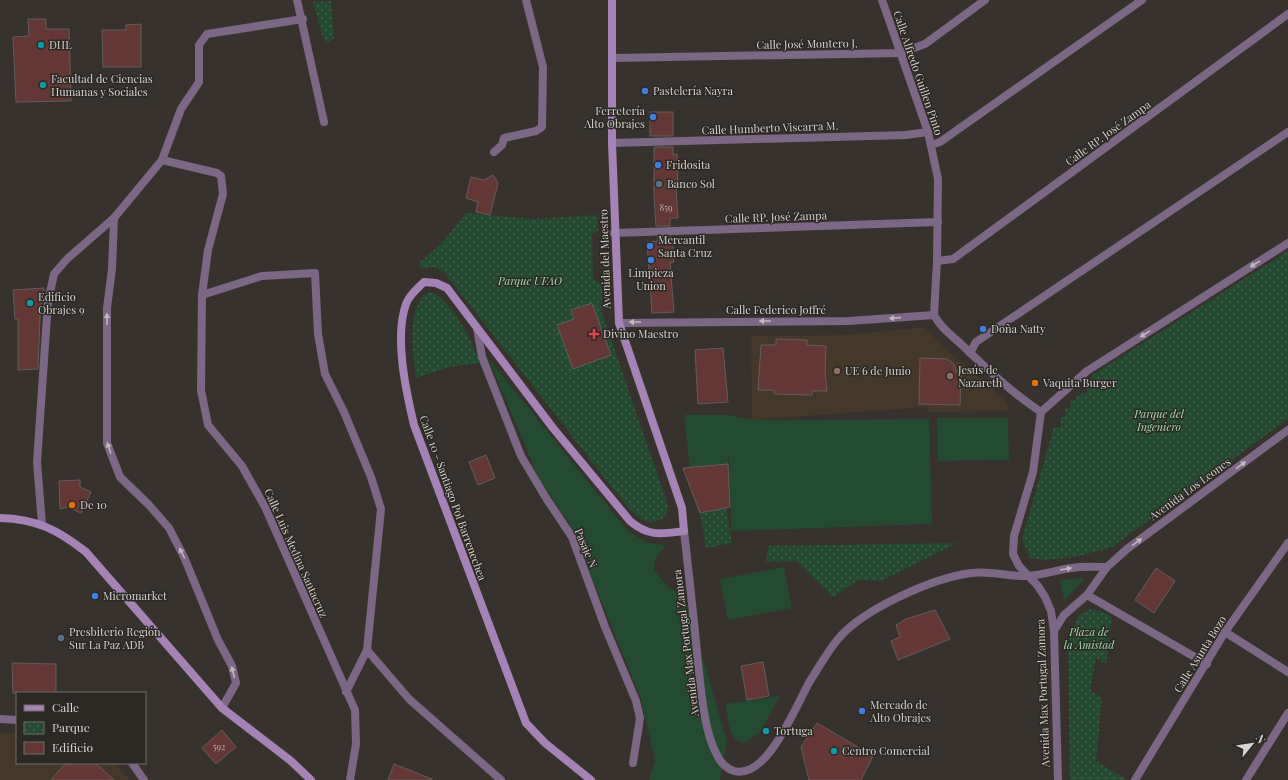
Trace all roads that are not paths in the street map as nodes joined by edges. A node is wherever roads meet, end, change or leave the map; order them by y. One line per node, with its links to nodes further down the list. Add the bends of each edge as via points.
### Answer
1 (298, 0): 8 (street)
2 (526, 0): 16 (street, via 543,66 542,128 504,138 502,145)
3 (612, 0): 10 (main road, Avenida del Maestro)
4 (882, 0): 9 (street, Calle Alfredo Guillen Pinto)
5 (985, 0): 9 (street, Calle José Montero J., via 925,44)
6 (1142, 0): 15 (street, via 940,142)
7 (1288, 14): 22 (street, Calle RP. José Zampa, via 953,259)
8 (303, 19): 11 (street); 17 (street, via 207,34 199,45 199,82 181,109)
9 (900, 53): 10 (street, Calle José Montero J.); 12 (street, Calle Alfredo Guillen Pinto)
10 (613, 58): 14 (main road, Avenida del Maestro)
11 (324, 122)
12 (928, 132): 14 (street, Calle Humberto Viscarra M., via 906,135); 15 (street, Calle Alfredo Guillen Pinto)
13 (1288, 132): 27 (street, via 976,342)
14 (612, 143): 20 (main road, Avenida del Maestro)
15 (931, 145): 19 (street, Calle Alfredo Guillen Pinto, via 938,179)
16 (494, 152)
17 (162, 160): 18 (street); 23 (street, Calle Luis Medina Santacruz, via 221,176 222,194 208,250)
18 (114, 218): 31 (street, via 66,259 54,274 48,302 37,462); 43 (street, one-way to 18, via 236,683 232,666 169,528 120,478 107,443 107,308)
19 (938, 222): 20 (street, Calle RP. José Zampa); 22 (street, Calle Alfredo Guillen Pinto)
20 (614, 234): 25 (main road, Avenida del Maestro)
21 (1288, 243): 28 (street, one-way to 28, via 1087,371)
22 (937, 261): 24 (street, Calle Alfredo Guillen Pinto)
23 (202, 295): 39 (street, via 262,276 314,273 318,334 325,374 344,412 381,508); 42 (street, Calle Luis Medina Santacruz, via 201,390 208,426 242,466 265,507)
24 (934, 315): 25 (street, Calle Federico Joffré, one-way to 25, via 849,321); 27 (street, via 937,322)
25 (619, 322): 32 (main road, Avenida del Maestro, via 682,508)
26 (477, 328): 32 (main road, Calle 10 - Santiago Pol Barrenechea, via 553,428 630,521 648,533); 47 (street, Pasaje N, via 482,357 521,456 572,537 636,701 640,718); 53 (main road, Calle 10 - Santiago Pol Barrenechea, via 447,288 436,283 424,282 413,292 406,303 402,320 402,351 403,379 414,425 526,724 545,744)
27 (970, 353): 28 (street, via 1028,404)
28 (1041, 412): 35 (street, via 1033,472 1013,543 1013,554 1018,566)
29 (1288, 430): 34 (street, Avenida Los Leones, one-way to 29)
30 (0, 518): 31 (main road, via 16,518)
31 (42, 524): 43 (main road, via 64,535 86,552)
32 (684, 531): 35 (street, Avenida Max Portugal Zamora, via 703,704 716,754 728,769 736,772 752,771 767,756 778,742 810,681 838,639 853,624 883,605 971,572)
33 (1288, 543): 38 (street, Calle Asunta Bozo)
34 (1106, 567): 35 (street, one-way to 34, via 1070,568); 36 (street, Avenida Los Leones)
35 (1027, 576): 37 (street, Avenida Max Portugal Zamora, via 1045,597 1051,611)
36 (1087, 595): 37 (street, Avenida Los Leones, via 1064,615); 40 (street)
37 (1054, 632): 54 (street, Avenida Max Portugal Zamora)
38 (1225, 632): 40 (street, Calle Asunta Bozo); 41 (street)
39 (367, 650): 42 (street); 52 (street, via 409,699)
40 (1207, 664): 55 (street, Calle Asunta Bozo)
41 (1288, 672)
42 (346, 692): 51 (street, Calle Luis Medina Santacruz, via 355,710 356,744)
43 (222, 708): 50 (main road)
44 (1288, 713): 56 (street)
45 (0, 719): 46 (street)
46 (16, 720)
47 (633, 763)
48 (133, 764): 49 (street)
49 (144, 780)
50 (311, 780)
51 (350, 780)
52 (501, 780)
53 (591, 780)
54 (1058, 780)
55 (1135, 780)
56 (1246, 780)

